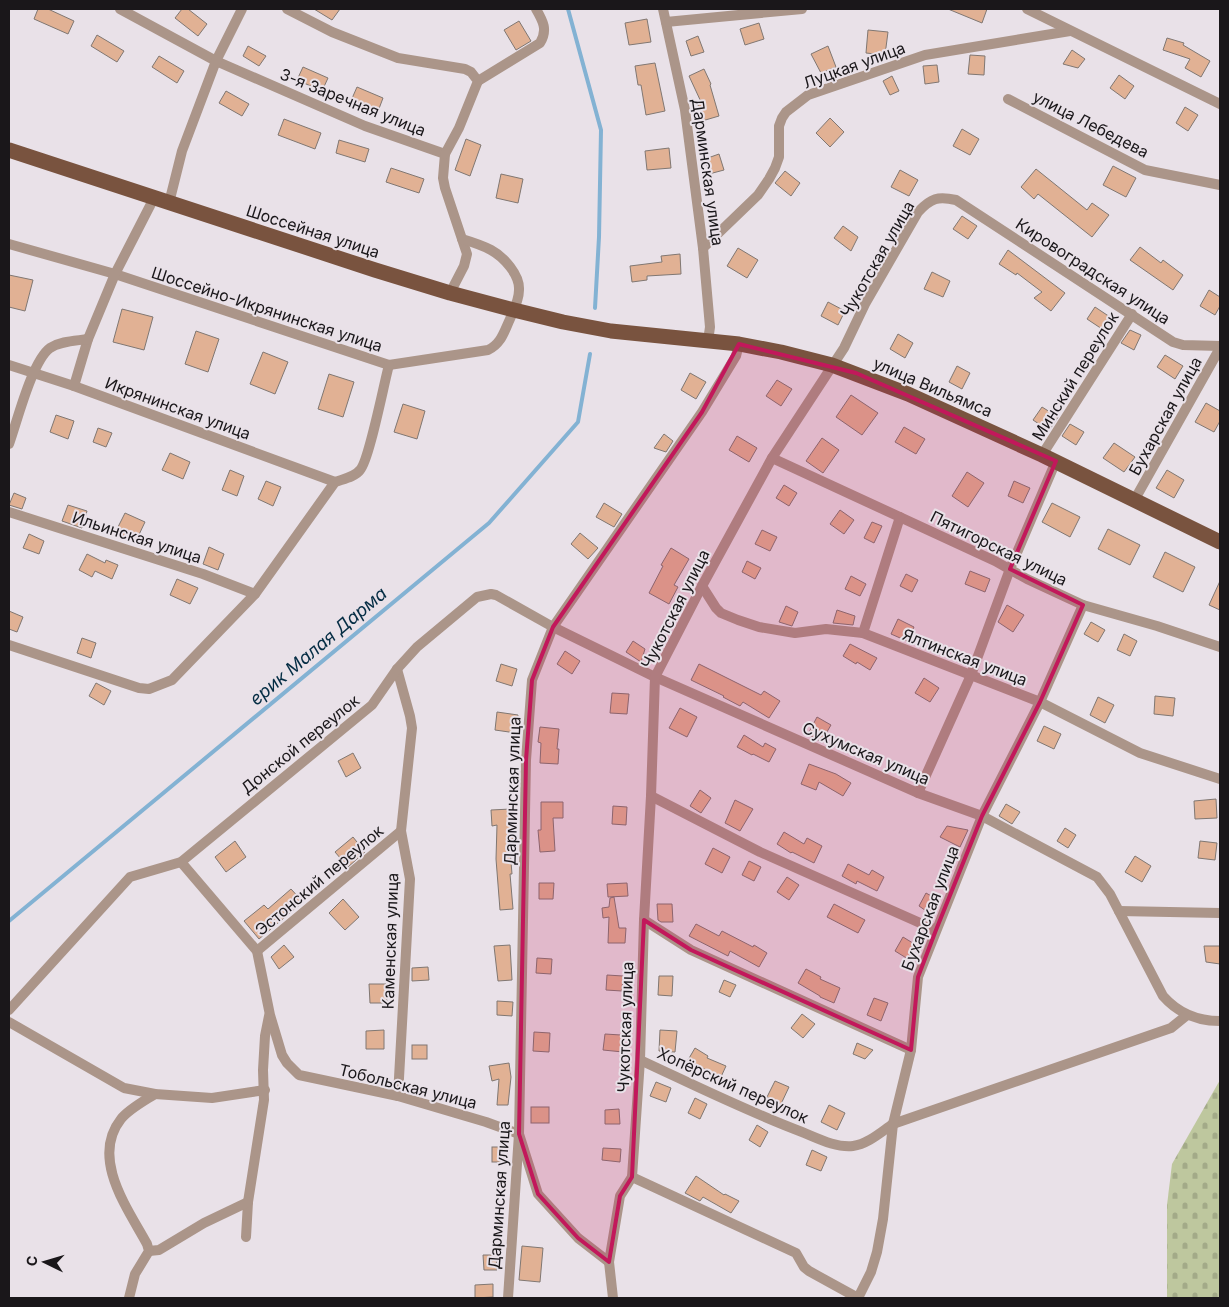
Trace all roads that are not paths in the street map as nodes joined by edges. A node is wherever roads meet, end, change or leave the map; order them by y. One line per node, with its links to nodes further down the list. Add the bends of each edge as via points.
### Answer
1 (120, 9): 10 (street, 3-я Заречная улица)
2 (242, 9): 10 (street)
3 (287, 9): 11 (street, via 332,32 398,58 465,69)
4 (536, 9): 11 (street, via 545,27 540,43)
5 (663, 9): 8 (street, Дарминская улица)
6 (802, 9): 8 (street)
7 (1027, 9): 9 (street)
8 (666, 22): 22 (street, Дарминская улица, via 685,110)
9 (1070, 31): 13 (street); 22 (street, Луцкая улица, via 925,55 808,95 782,118 778,157 769,179 758,195)
10 (216, 61): 15 (street, 3-я Заречная улица, via 365,126); 19 (street, via 182,151)
11 (478, 81): 15 (street)
12 (1008, 99): 16 (street, улица Лебедева, via 1145,170)
13 (1220, 104)
14 (9, 150): 17 (main road, Шоссейная улица)
15 (445, 154): 20 (street, via 443,178)
16 (1220, 185)
17 (154, 198): 19 (main road, Шоссейная улица); 23 (street)
18 (956, 200): 26 (street, Кировоградская улица); 34 (street, Чукотская улица, via 937,198 927,202 918,212)
19 (169, 203): 24 (main road, Шоссейная улица)
20 (462, 239): 24 (street, via 466,260); 25 (street, Шоссейно-Икрянинская улица, via 492,250 508,264 519,287)
21 (9, 244): 23 (street, Шоссейно-Икрянинская улица)
22 (703, 248): 29 (street, Дарминская улица, via 710,327)
23 (115, 274): 28 (street); 33 (street, Шоссейно-Икрянинская улица)
24 (450, 293): 25 (main road, Шоссейная улица)
25 (514, 310): 27 (main road, Шоссейная улица); 33 (street, Шоссейно-Икрянинская улица, via 495,347)
26 (1132, 314): 31 (street, Кировоградская улица, via 1183,346); 39 (street, Минский переулок)
27 (611, 331): 29 (main road, улица Вильямса)
28 (88, 339): 35 (street, via 60,343 51,348); 36 (street)
29 (708, 341): 30 (main road, улица Вильямса)
30 (739, 344): 34 (main road, улица Вильямса); 50 (street, Дарминская улица, via 736,356 702,412)
31 (1220, 347): 41 (street, Бухарская улица)
32 (9, 365): 35 (street, Икрянинская улица)
33 (388, 365): 40 (street, via 363,465 356,474)
34 (832, 365): 38 (street, Чукотская улица); 39 (main road, улица Вильямса, via 908,394)
35 (34, 373): 36 (street, Икрянинская улица); 37 (street)
36 (74, 386): 40 (street, Икрянинская улица)
37 (9, 444)
38 (772, 458): 43 (street, Пятигорская улица); 46 (street, Чукотская улица)
39 (1049, 458): 41 (main road, улица Вильямса); 45 (street, Минский переулок)
40 (335, 482): 47 (street)
41 (1136, 499): 44 (main road, улица Вильямса)
42 (9, 512): 47 (street, Ильинская улица, via 204,574)
43 (900, 517): 45 (street, Пятигорская улица); 51 (street)
44 (1220, 542)
45 (1010, 569): 49 (street, Пятигорская улица); 55 (street, Минский переулок)
46 (702, 586): 51 (street, Ялтинская улица, via 722,613 759,628 795,634 826,629); 56 (street, Чукотская улица)
47 (255, 594): 52 (street, via 172,680 148,689)
48 (500, 597): 50 (street, Сухумская улица); 54 (street, Донской переулок, via 491,594 477,597 417,647)
49 (1083, 606): 53 (street, Пятигорская улица); 57 (street, Бухарская улица)
50 (553, 627): 56 (street, Сухумская улица); 80 (street, Дарминская улица, via 532,680 526,760)
51 (863, 633): 55 (street, Ялтинская улица)
52 (9, 645)
53 (1220, 647)
54 (397, 669): 62 (street, Каменская улица, via 412,728); 63 (street, Донской переулок, via 372,705)
55 (971, 675): 57 (street, Ялтинская улица); 59 (street, Минский переулок)
56 (655, 677): 59 (street, Сухумская улица); 60 (street, Чукотская улица)
57 (1040, 702): 58 (street, Ялтинская улица, via 1140,753); 61 (street, Бухарская улица)
58 (1220, 778)
59 (918, 793): 61 (street, Сухумская улица)
60 (651, 796): 66 (street, Чукотская улица); 67 (street, via 760,852)
61 (982, 816): 64 (street, Сухумская улица, via 1097,877); 67 (street, Бухарская улица)
62 (401, 831): 68 (street, Эстонский переулок); 78 (street, Каменская улица, via 410,879)
63 (181, 862): 68 (street, Тобольская улица); 69 (street, via 130,877)
64 (1119, 911): 65 (street); 71 (street, Сухумская улица, via 1163,996)
65 (1220, 913)
66 (644, 920): 74 (street, via 691,950); 75 (street, Чукотская улица)
67 (936, 930): 74 (street, Бухарская улица, via 918,977)
68 (257, 952): 70 (street, Тобольская улица)
69 (9, 1010)
70 (270, 1015): 76 (street, via 264,1044); 78 (street, Тобольская улица, via 282,1055 298,1075)
71 (1186, 1015): 72 (street); 79 (street, via 1170,1028)
72 (1220, 1021)
73 (9, 1022): 77 (street, via 124,1088)
74 (911, 1050): 79 (street, Бухарская улица)
75 (640, 1060): 79 (street, Хопёрский переулок, via 754,1114 843,1146 864,1143); 81 (street, Чукотская улица)
76 (265, 1090): 77 (street, via 212,1098); 82 (street)
77 (155, 1094): 84 (street, via 122,1117 111,1140 110,1157 111,1171 122,1199)
78 (398, 1096): 80 (street, Тобольская улица)
79 (893, 1124): 89 (street, Бухарская улица, via 877,1252)
80 (519, 1134): 85 (street, via 538,1194 578,1238); 87 (street, Дарминская улица)
81 (632, 1177): 85 (street, via 620,1196); 89 (street, via 796,1254 804,1267)
82 (248, 1202): 83 (street); 84 (street, via 159,1250)
83 (246, 1237)
84 (149, 1251): 86 (street, via 134,1274)
85 (609, 1262): 88 (street)
86 (128, 1298)
87 (508, 1298)
88 (613, 1298)
89 (858, 1298)

